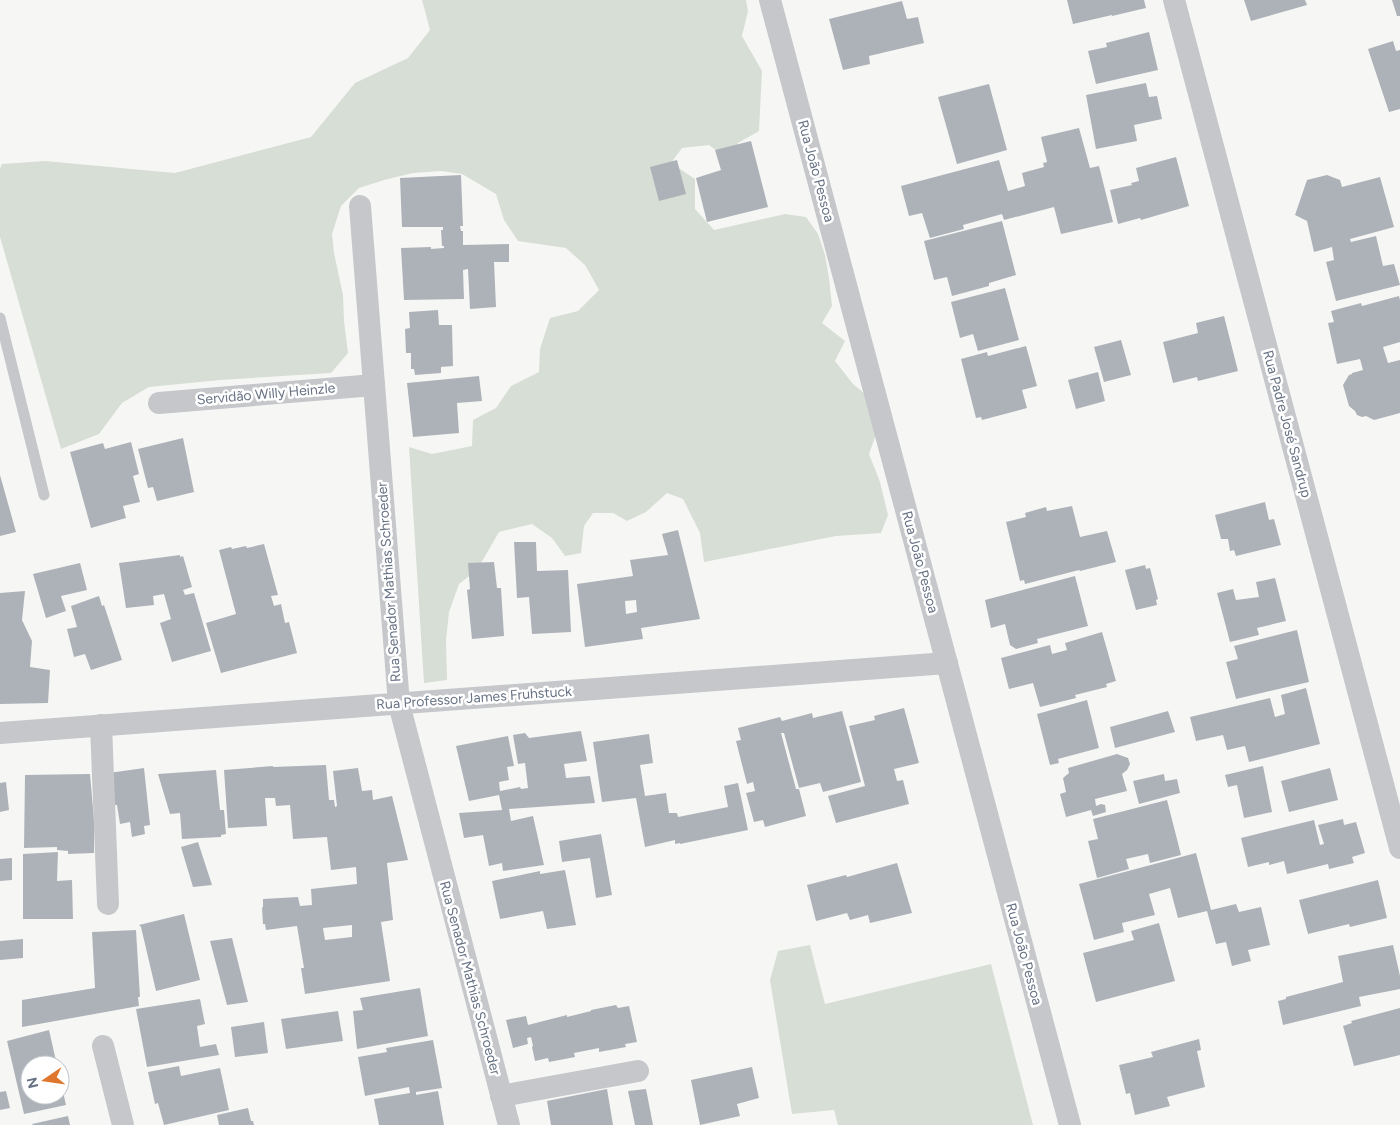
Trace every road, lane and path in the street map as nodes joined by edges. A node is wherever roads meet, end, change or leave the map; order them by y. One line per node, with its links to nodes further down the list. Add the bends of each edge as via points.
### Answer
1 (770, 0): 8 (street, Rua João Pessoa)
2 (1174, 0): 12 (street, Rua Padre José Sandrup)
3 (360, 206): 5 (street, Rua Senador Mathias Schroeder)
4 (0, 318): 7 (lane)
5 (374, 385): 6 (street, Servidão Willy Heinzle); 9 (street, Rua Senador Mathias Schroeder)
6 (159, 403)
7 (44, 495)
8 (947, 663): 9 (street, Rua Professor James Fruhstuck); 19 (street, Rua João Pessoa)
9 (399, 704): 10 (street, Rua Professor James Fruhstuck); 16 (street, Rua Senador Mathias Schroeder)
10 (101, 726): 11 (street, Rua Professor James Fruhstuck); 13 (street)
11 (0, 733)
12 (1400, 848)
13 (108, 904)
14 (103, 1046): 17 (street)
15 (638, 1071): 16 (street)
16 (501, 1096): 18 (street, Rua Senador Mathias Schroeder)
17 (123, 1125)
18 (509, 1125)
19 (1070, 1125)

